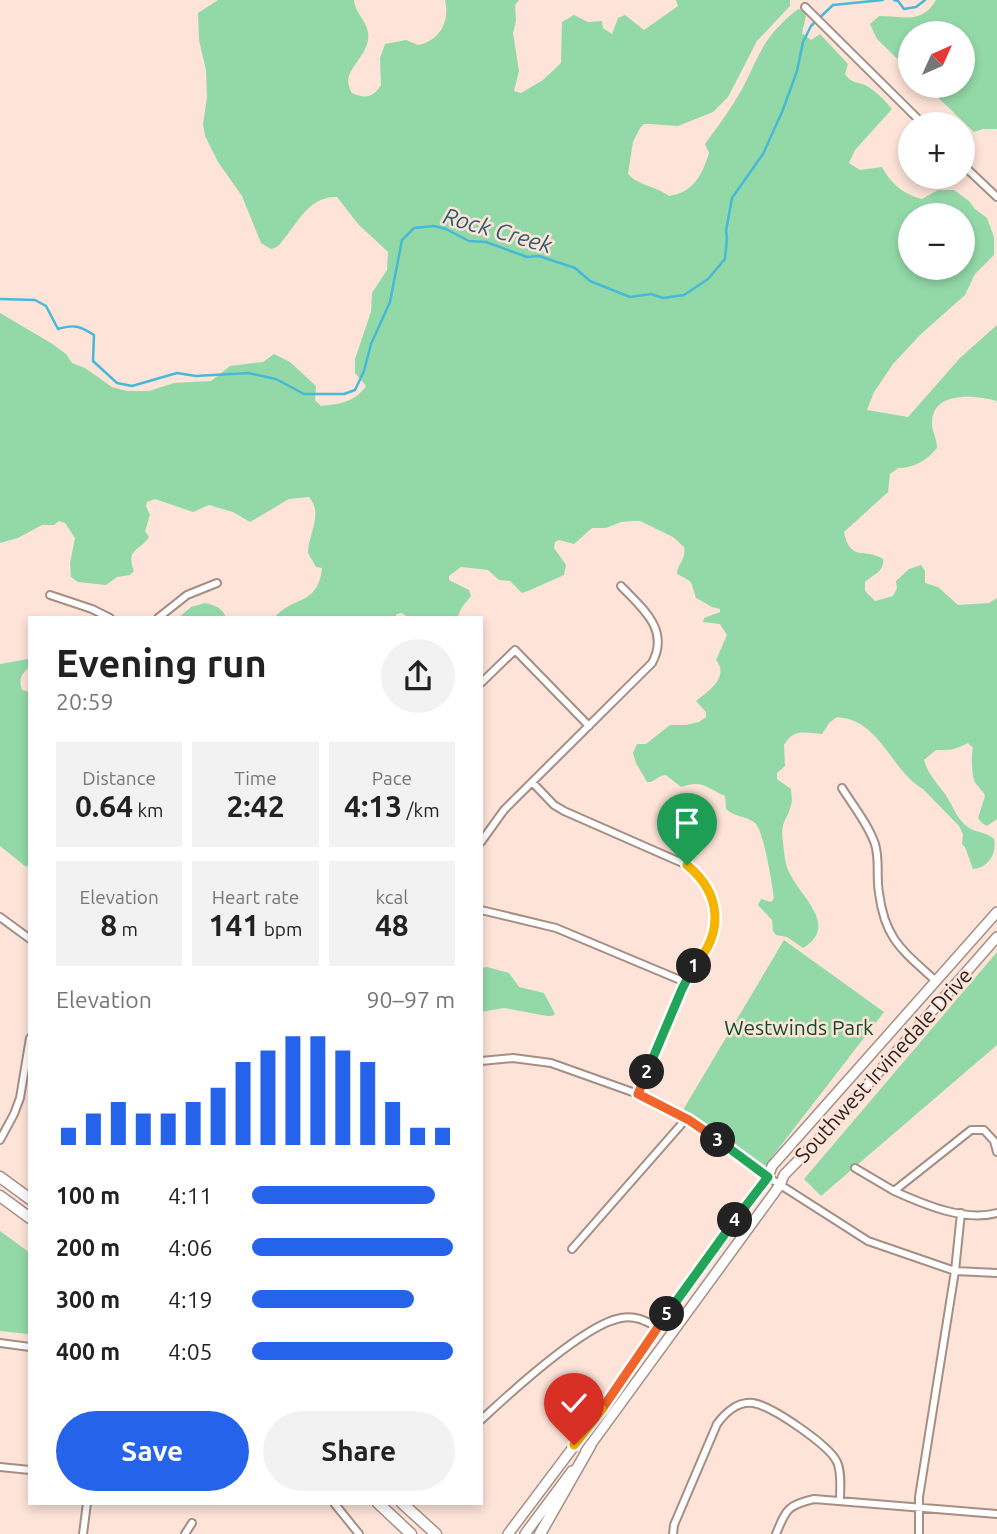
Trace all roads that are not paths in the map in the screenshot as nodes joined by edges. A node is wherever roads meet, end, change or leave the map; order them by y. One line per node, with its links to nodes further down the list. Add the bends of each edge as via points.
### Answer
1 (808, 10): 2 (street)
2 (911, 112)
3 (975, 176): 4 (street)
4 (997, 197)
5 (217, 583): 9 (street, via 181,599)
6 (621, 586): 11 (street, via 654,625 660,646 646,672)
7 (50, 595): 8 (street)
8 (106, 616)
9 (160, 616)
10 (483, 680): 11 (street, via 515,650)
11 (589, 726): 12 (street)
12 (532, 782): 14 (street); 21 (street, via 564,811 676,859 702,880 715,912 714,933)
13 (842, 788): 20 (street, via 875,844 878,892 890,935)
14 (483, 839)
15 (483, 910): 21 (street, via 556,928)
16 (997, 912): 20 (main road, Southwest Irvinedale Drive)
17 (0, 917): 19 (street)
18 (997, 937): 33 (main road, Southwest Irvinedale Drive, via 784,1175)
19 (28, 938)
20 (936, 981): 31 (main road, Southwest Irvinedale Drive, via 772,1166)
21 (685, 982): 25 (street)
22 (28, 1050): 24 (street)
23 (483, 1061): 25 (street, via 513,1058 551,1063)
24 (21, 1093): 26 (street); 28 (street)
25 (638, 1094): 27 (street)
26 (28, 1095)
27 (686, 1119): 31 (street); 40 (street)
28 (0, 1140)
29 (997, 1153): 34 (street, via 984,1130 971,1130)
30 (855, 1168): 34 (street)
31 (768, 1177): 33 (street); 43 (main road, Southwest Irvinedale Drive)
32 (0, 1178): 36 (main road)
33 (780, 1185): 41 (street, via 868,1241); 47 (main road, Southwest Irvinedale Drive)
34 (894, 1191): 37 (street, via 924,1205)
35 (0, 1196): 39 (main road)
36 (28, 1198)
37 (961, 1213): 38 (street); 41 (street)
38 (997, 1213)
39 (28, 1217)
40 (572, 1249)
41 (955, 1272): 42 (street); 55 (street)
42 (997, 1273)
43 (657, 1327): 46 (street, via 633,1317 610,1321 552,1359); 63 (main road, Southwest Irvinedale Drive, via 623,1381)
44 (0, 1343): 45 (street)
45 (28, 1347)
46 (483, 1418)
47 (590, 1446): 64 (main road, Southwest Irvinedale Drive); 65 (main road)
48 (0, 1467): 49 (street)
49 (28, 1470)
50 (840, 1500): 55 (street); 66 (street, via 837,1463 827,1448 751,1402 731,1409 717,1424); 67 (street, via 795,1503 785,1512)
51 (86, 1505): 58 (street)
52 (336, 1505): 60 (street)
53 (380, 1505): 61 (main road)
54 (404, 1505): 62 (main road)
55 (918, 1507): 56 (street); 68 (street)
56 (997, 1514)
57 (192, 1523): 59 (street)
58 (83, 1534)
59 (185, 1534)
60 (359, 1534)
61 (411, 1534)
62 (436, 1534)
63 (508, 1534)
64 (525, 1534)
65 (540, 1534)
66 (673, 1534)
67 (776, 1534)
68 (919, 1534)

